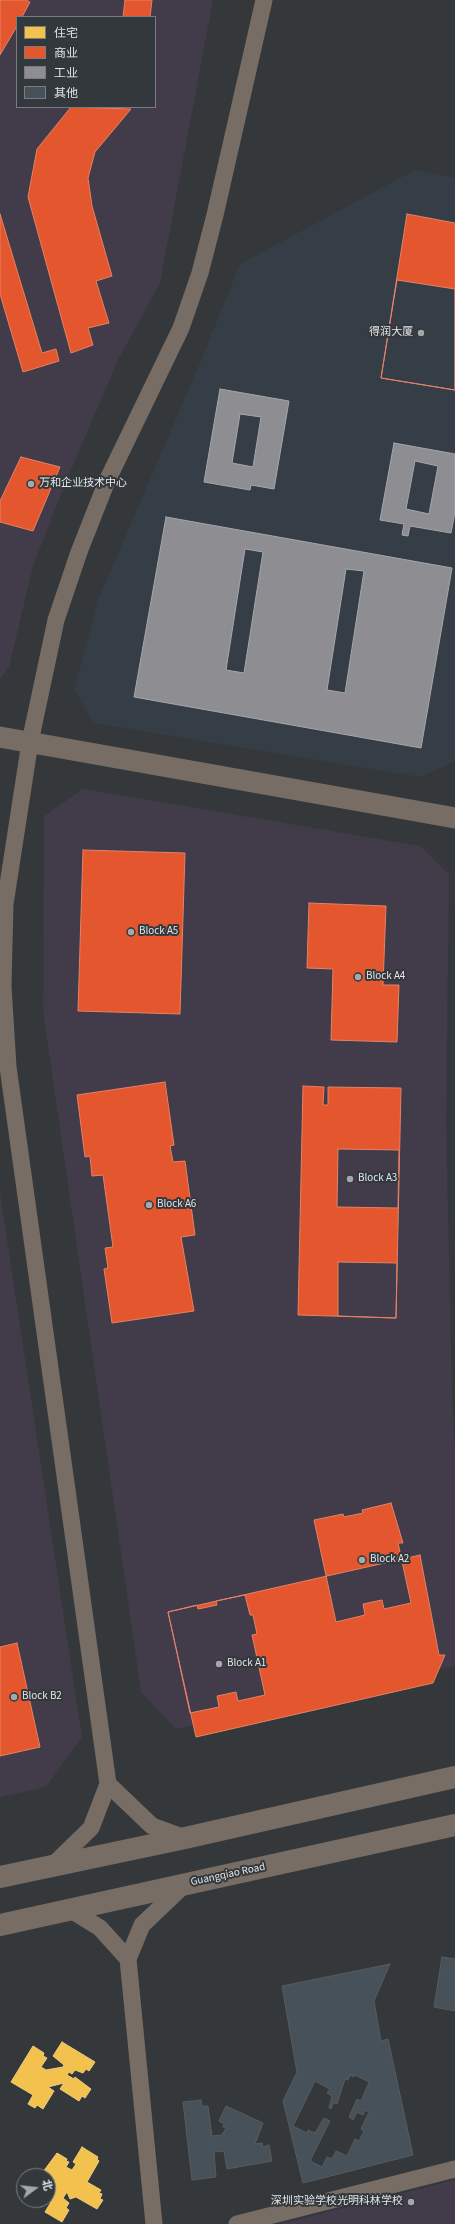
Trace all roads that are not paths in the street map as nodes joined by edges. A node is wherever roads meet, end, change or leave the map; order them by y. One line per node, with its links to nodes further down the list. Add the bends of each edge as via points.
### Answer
1 (264, 0): 3 (street, via 200,273 181,328 107,481 79,552 56,620)
2 (0, 737): 3 (street)
3 (30, 742): 4 (street); 6 (street, via 5,904 3,986 8,1067)
4 (455, 818)
5 (455, 1777): 10 (main road)
6 (108, 1784): 10 (street, via 152,1826); 11 (street, via 91,1828)
7 (455, 1825): 8 (main road, Guangqiao Road)
8 (429, 1831): 9 (main road); 13 (main road, Guangqiao Road)
9 (455, 1834)
10 (185, 1838): 11 (main road)
11 (52, 1866): 12 (main road)
12 (0, 1877)
13 (184, 1885): 14 (main road, Guangqiao Road); 16 (street, via 142,1925)
14 (71, 1910): 15 (main road, Guangqiao Road); 16 (street, via 100,1928)
15 (0, 1925)
16 (128, 1959): 18 (street)
17 (455, 2169): 19 (street)
18 (154, 2224)
19 (237, 2224)

